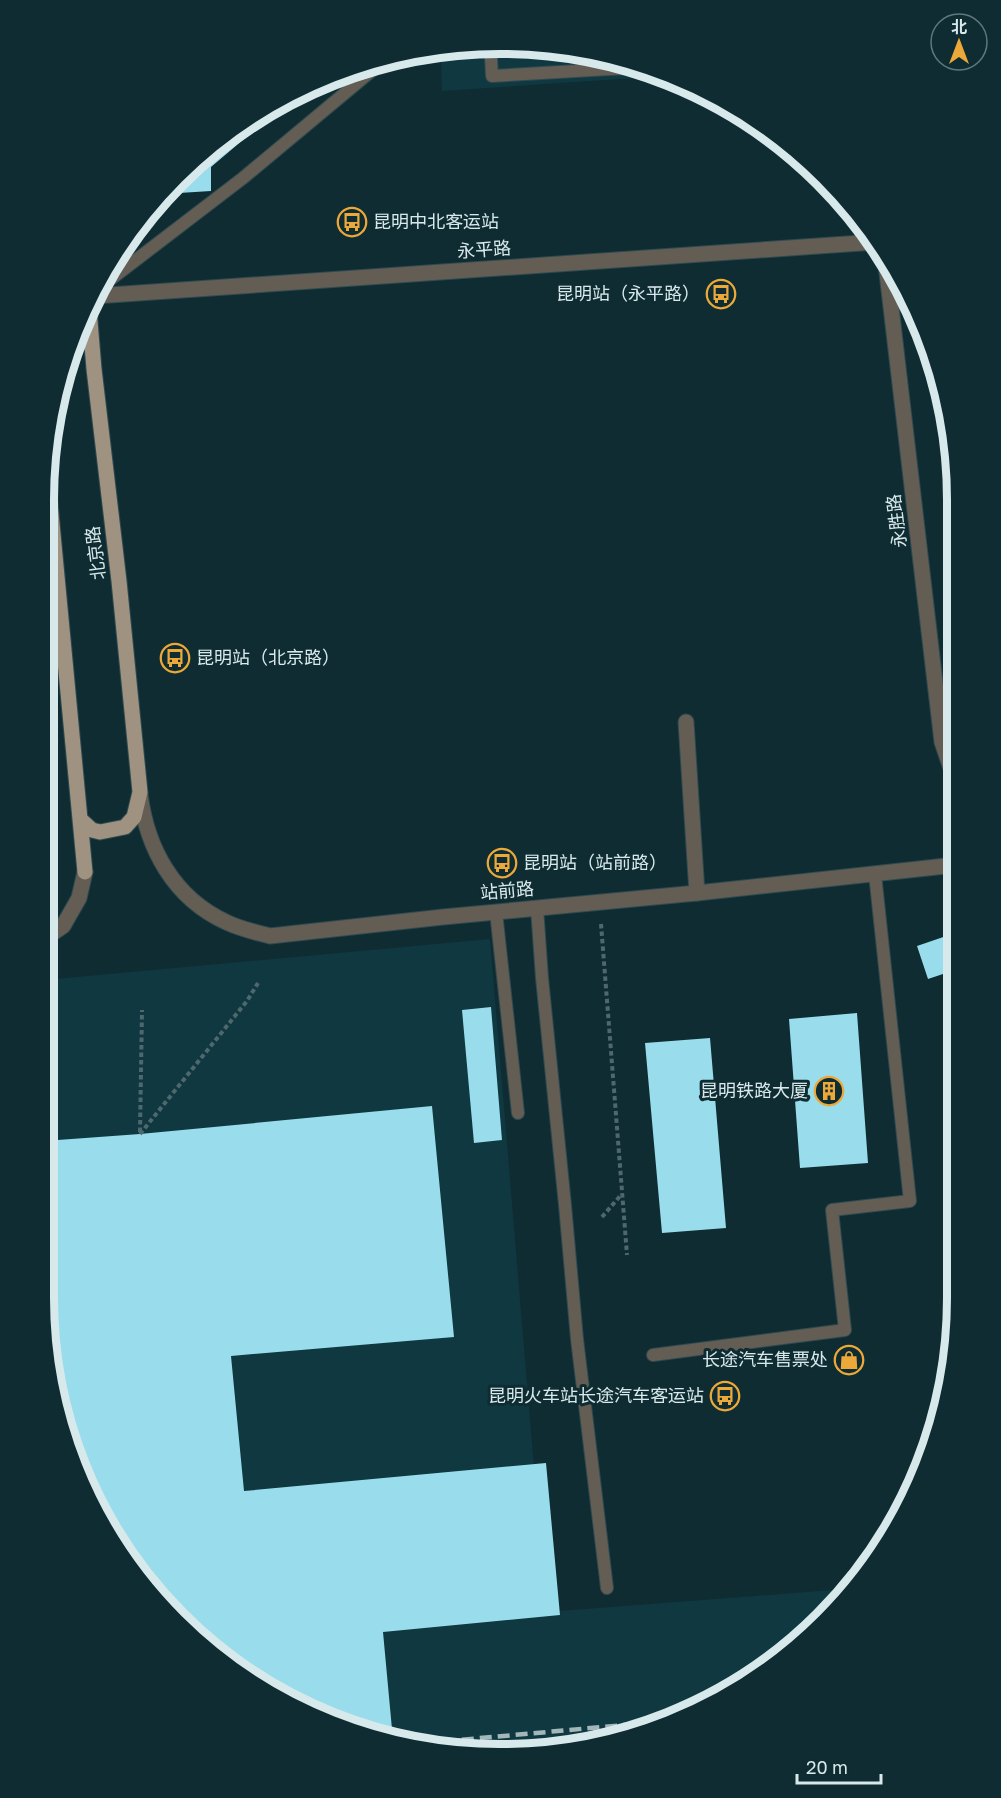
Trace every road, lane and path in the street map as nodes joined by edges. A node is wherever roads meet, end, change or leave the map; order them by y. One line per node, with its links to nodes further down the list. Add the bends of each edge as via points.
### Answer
1 (492, 54): 2 (lane, via 492,76)
2 (615, 69)
3 (367, 75): 5 (lane, via 243,178)
4 (865, 243): 7 (street, 永平路)
5 (114, 277)
6 (888, 278): 11 (street, 永胜路, via 942,742)
7 (104, 295)
8 (90, 325): 12 (main road, 北京路)
9 (54, 581): 13 (main road)
10 (686, 722): 17 (street)
11 (947, 757)
12 (140, 792): 13 (main road, via 134,817 124,827 100,832); 20 (street, 站前路, via 149,836 170,875 205,910 249,931 270,936)
13 (81, 820): 15 (main road)
14 (947, 866): 16 (street, 站前路)
15 (85, 872): 21 (street, via 79,898 63,926)
16 (875, 874): 17 (street, 站前路); 28 (lane, via 910,1201 832,1210 845,1330)
17 (697, 893): 18 (street, 站前路)
18 (599, 903): 19 (street, 站前路); 25 (path)
19 (537, 908): 20 (street, 站前路); 29 (lane, via 577,1339)
20 (496, 912): 24 (lane)
21 (54, 932)
22 (258, 983): 23 (path, via 140,1134)
23 (142, 1010)
24 (518, 1113)
25 (622, 1194): 26 (path); 27 (path)
26 (602, 1217)
27 (627, 1255)
28 (653, 1355)
29 (606, 1588)

